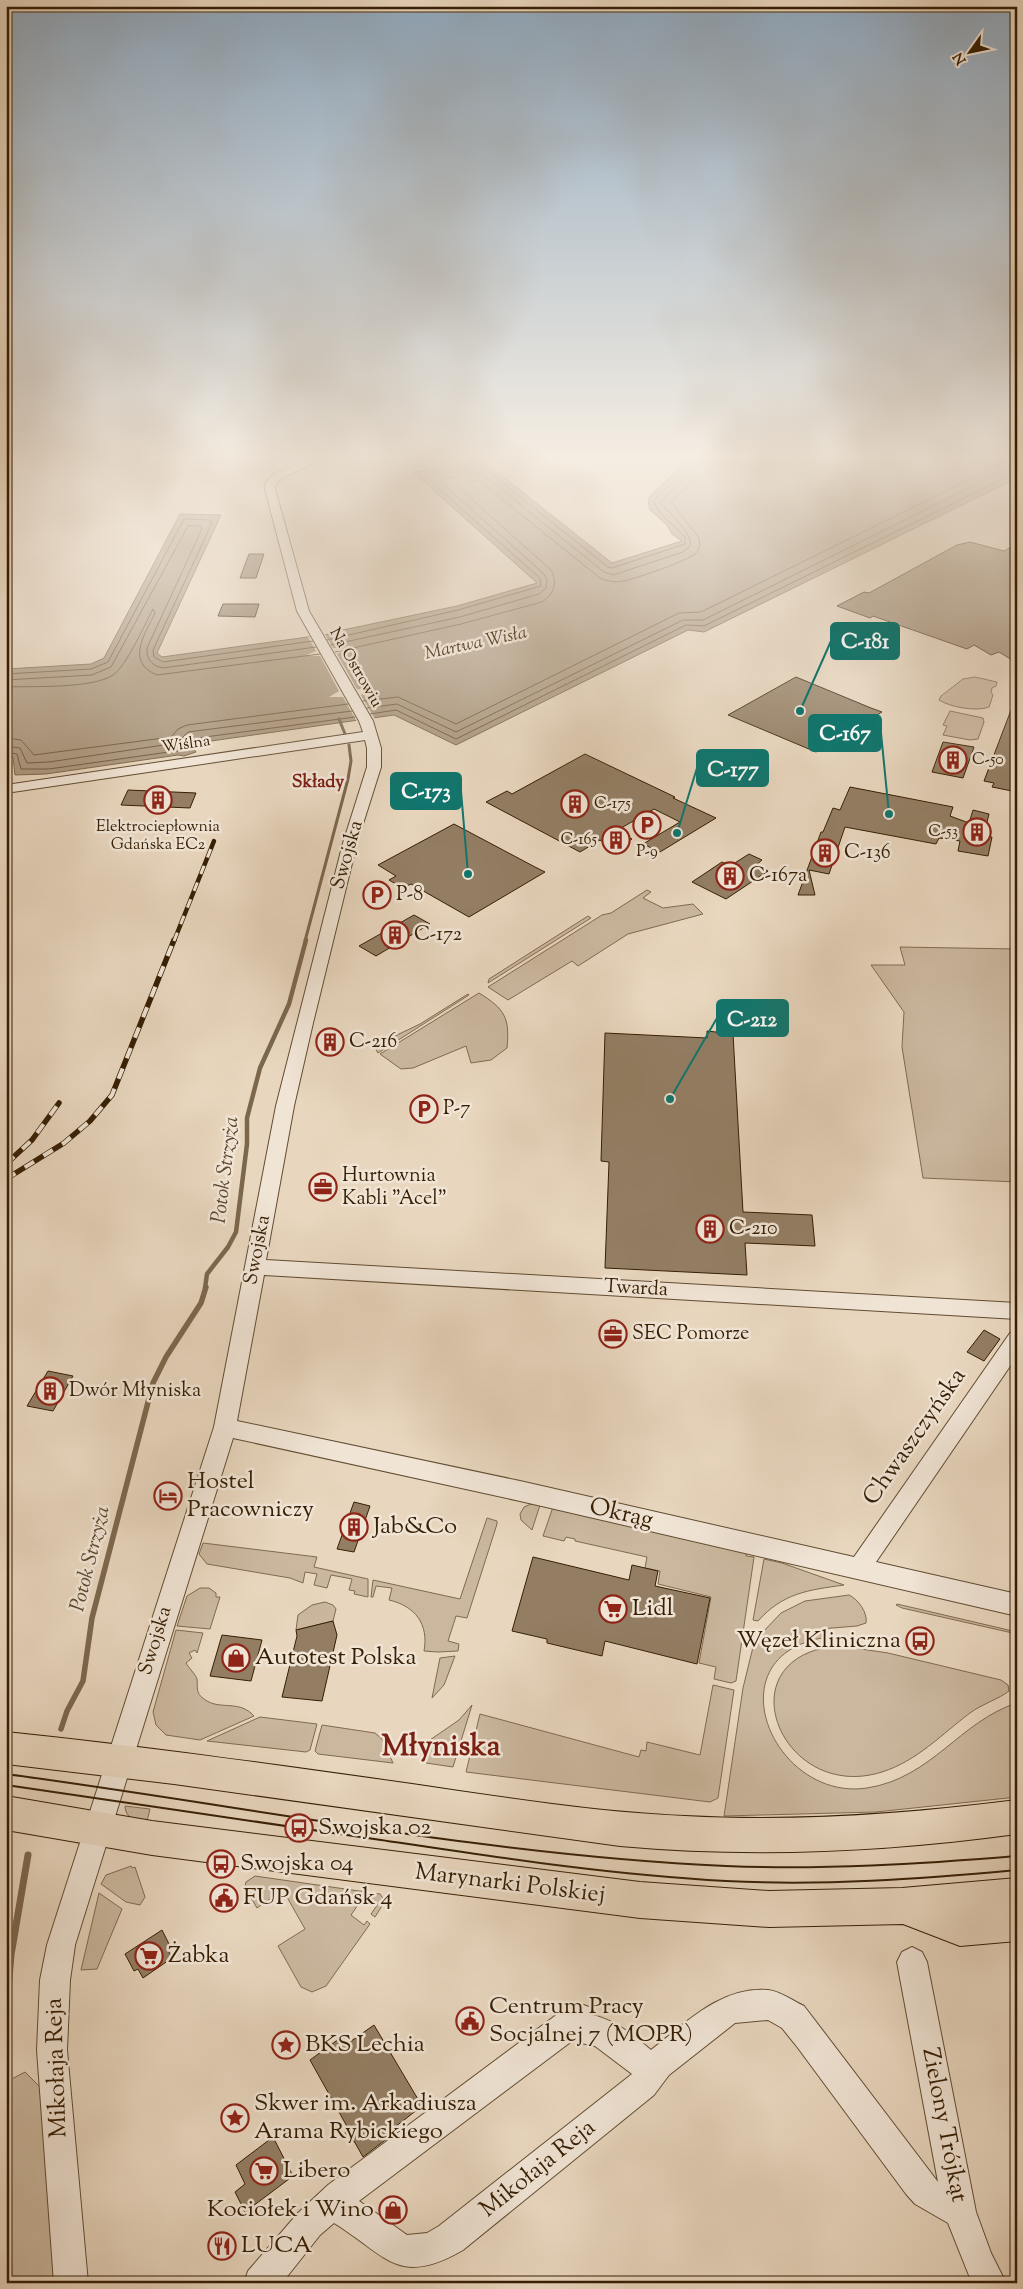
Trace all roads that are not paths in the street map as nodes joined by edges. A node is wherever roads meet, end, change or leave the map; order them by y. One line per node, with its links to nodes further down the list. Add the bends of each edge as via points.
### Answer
1 (290, 560): 2 (street, Na Ostrowiu, via 303,611)
2 (368, 728): 3 (street, Wiślna); 4 (street, Swojska, via 374,748 374,768 350,843 304,1023)
3 (6, 789)
4 (255, 1267): 5 (street, Twarda); 7 (street, Swojska)
5 (1017, 1312)
6 (1017, 1340): 8 (street, Chwaszczyńska, via 871,1549)
7 (225, 1427): 8 (street, Okrąg, via 511,1488); 11 (street, Swojska)
8 (863, 1569): 9 (street, Okrąg)
9 (1017, 1605)
10 (6, 1748): 11 (main road)
11 (120, 1760): 13 (main road, via 580,1825 710,1834 838,1833 948,1827); 14 (street, Swojska)
12 (6, 1813): 14 (main road, Marynarki Polskiej)
13 (1017, 1817)
14 (98, 1829): 16 (main road, Marynarki Polskiej, via 640,1900 769,1909); 22 (street, Mikołaja Reja, via 62,1945 55,1980 52,2050)
15 (1017, 1896): 16 (main road, Marynarki Polskiej)
16 (902, 1906): 17 (main road, via 960,1928)
17 (1017, 1923)
18 (912, 1962): 21 (street, Zielony Trójkąt)
19 (653, 2072): 20 (street, via 601,2032 573,2022); 20 (street, Mikołaja Reja, via 643,2084 438,2246 422,2252 400,2250 346,2211); 21 (street, via 658,2064 728,2010 770,2005 793,2017 917,2184 926,2193)
20 (329, 2205): 23 (street)
21 (960, 2212): 24 (street, Zielony Trójkąt, via 978,2262)
22 (71, 2283)
23 (260, 2283)
24 (990, 2283)

